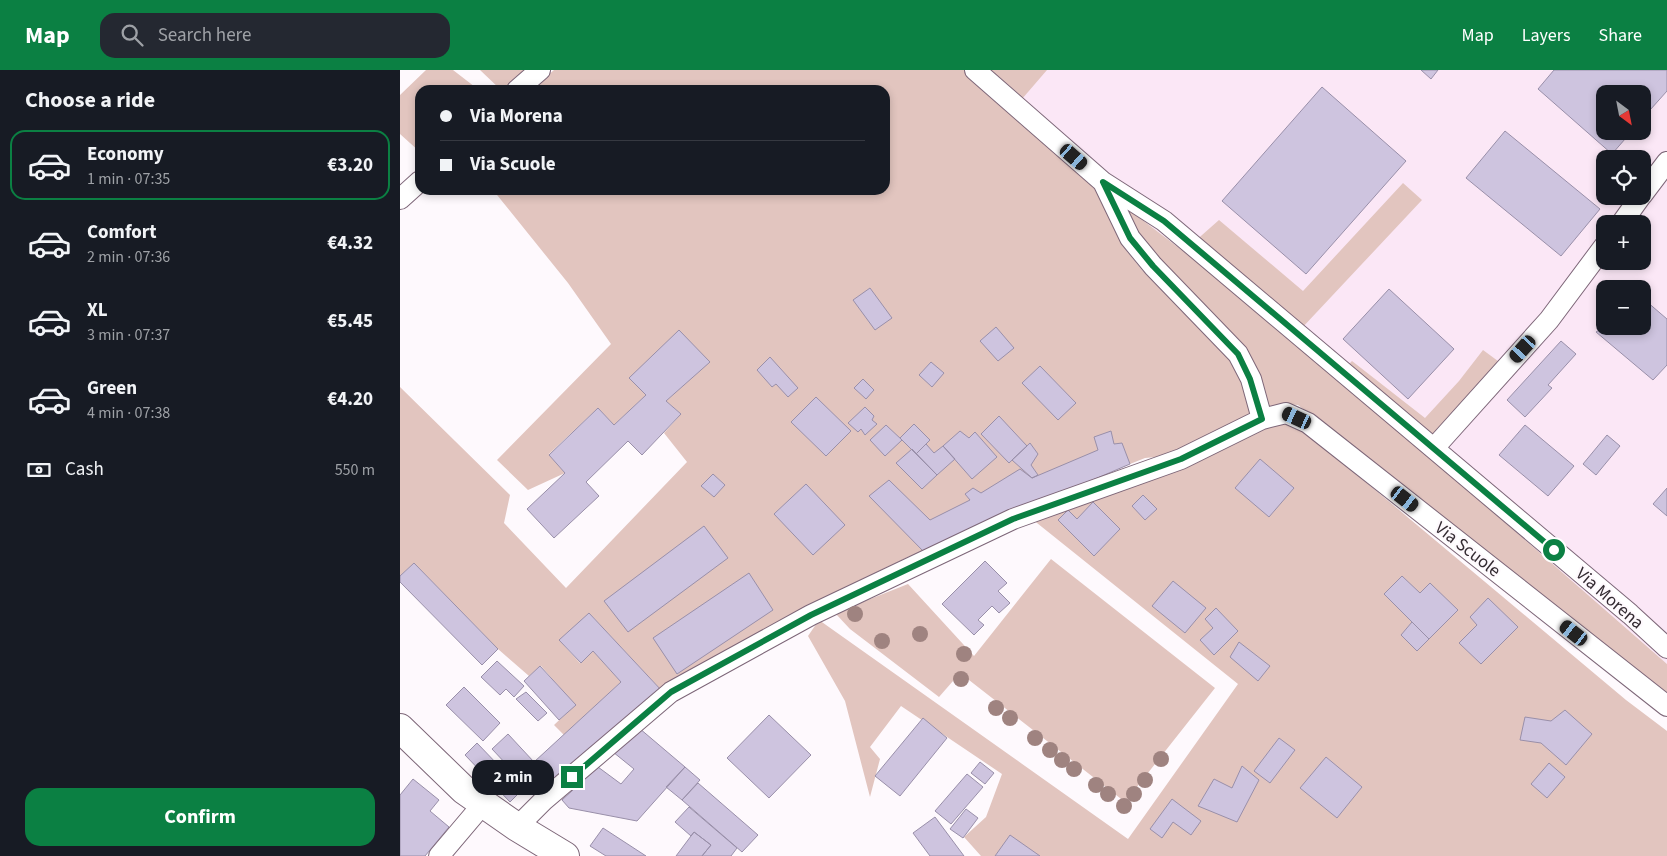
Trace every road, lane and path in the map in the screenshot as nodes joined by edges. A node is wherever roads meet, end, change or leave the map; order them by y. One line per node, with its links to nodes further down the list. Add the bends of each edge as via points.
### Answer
1 (540, 70): 3 (street)
2 (975, 70): 5 (street, Via Morena)
3 (523, 85)
4 (1667, 162): 6 (street)
5 (1103, 182): 10 (street, via 1130,238 1238,354 1250,379); 11 (street, Via Morena, via 1164,221)
6 (1651, 183)
7 (415, 185): 8 (street)
8 (400, 199)
9 (1596, 257): 11 (street, via 1549,320)
10 (1262, 419): 13 (street, Via Scuole, via 1286,412 1308,423); 16 (street, Via Scuole, via 1181,459 1013,519 811,615 671,692)
11 (1434, 448): 12 (street, Via Morena)
12 (1667, 648)
13 (1667, 706)
14 (400, 728): 15 (main road, via 464,790)
15 (483, 804): 16 (main road); 17 (street)
16 (517, 827): 18 (main road)
17 (439, 856)
18 (565, 856)

